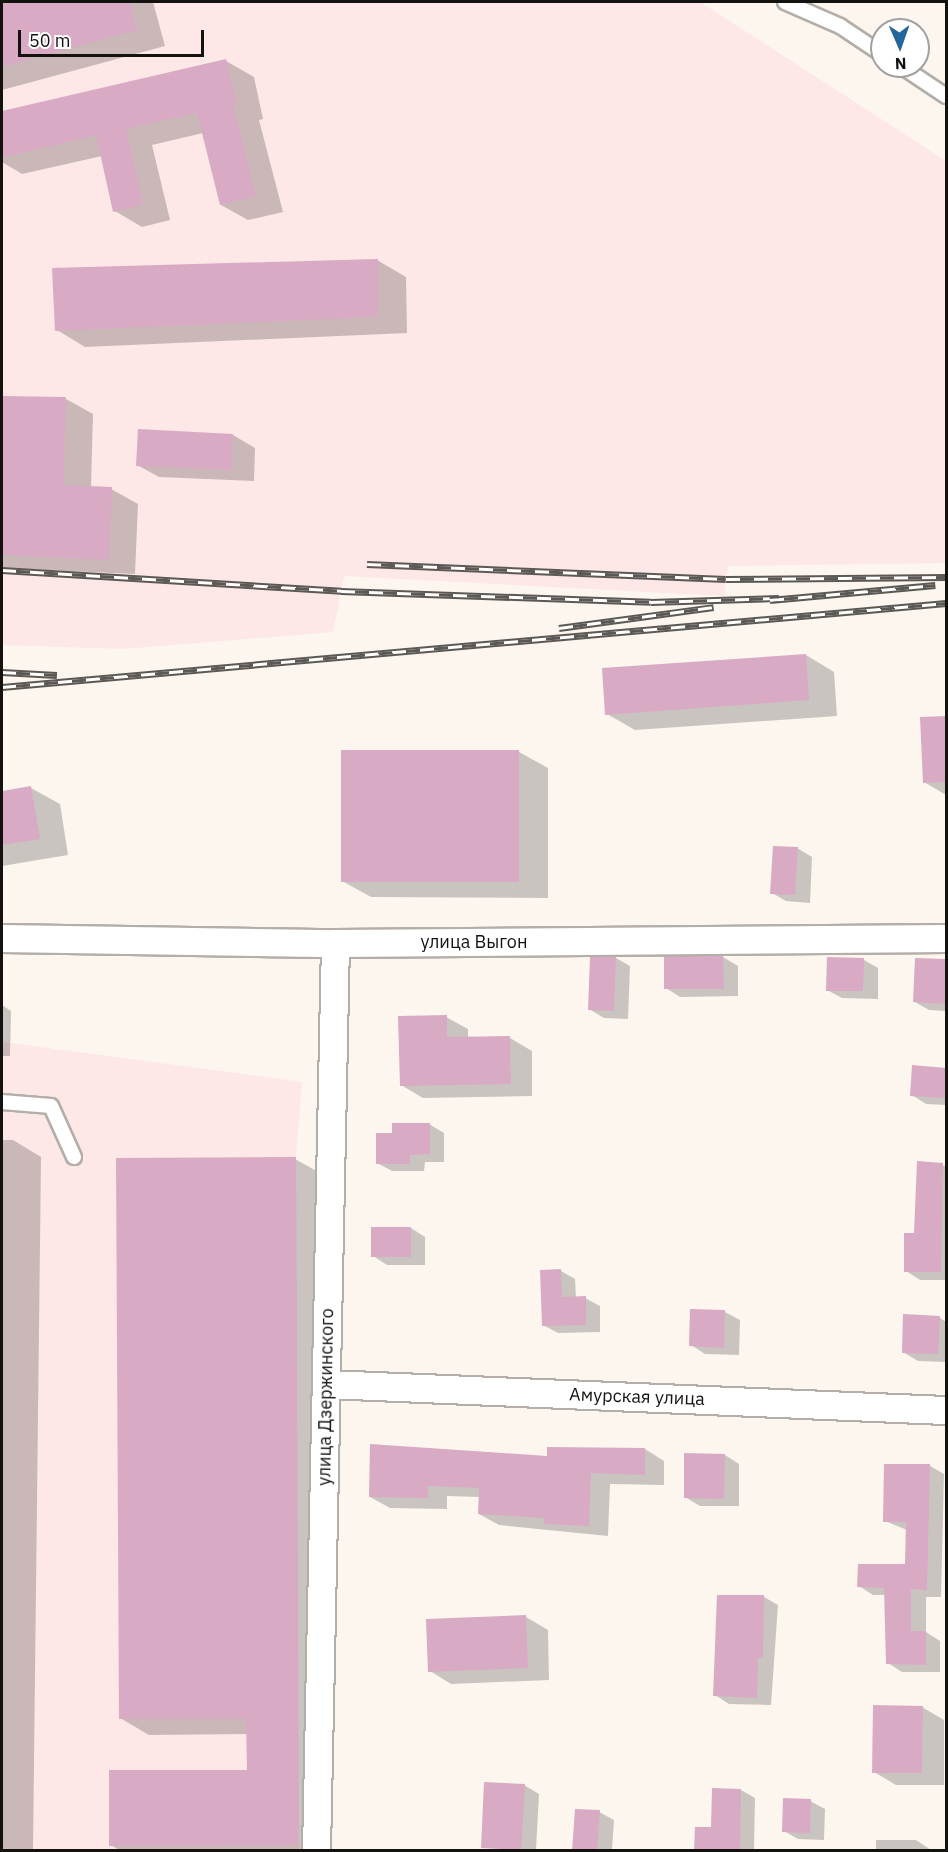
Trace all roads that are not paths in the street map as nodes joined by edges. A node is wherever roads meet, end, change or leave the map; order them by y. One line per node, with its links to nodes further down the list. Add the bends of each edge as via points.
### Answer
1 (785, 2): 2 (lane, via 840,26)
2 (870, 46)
3 (919, 78): 4 (lane)
4 (946, 96)
5 (2, 938): 7 (street, улица Выгон)
6 (946, 938): 7 (street, улица Выгон)
7 (335, 943): 10 (street, улица Дзержинского)
8 (2, 1102): 9 (lane, via 51,1106)
9 (74, 1157)
10 (327, 1384): 11 (street, Амурская улица); 12 (street, улица Дзержинского)
11 (946, 1410)
12 (316, 1851)

